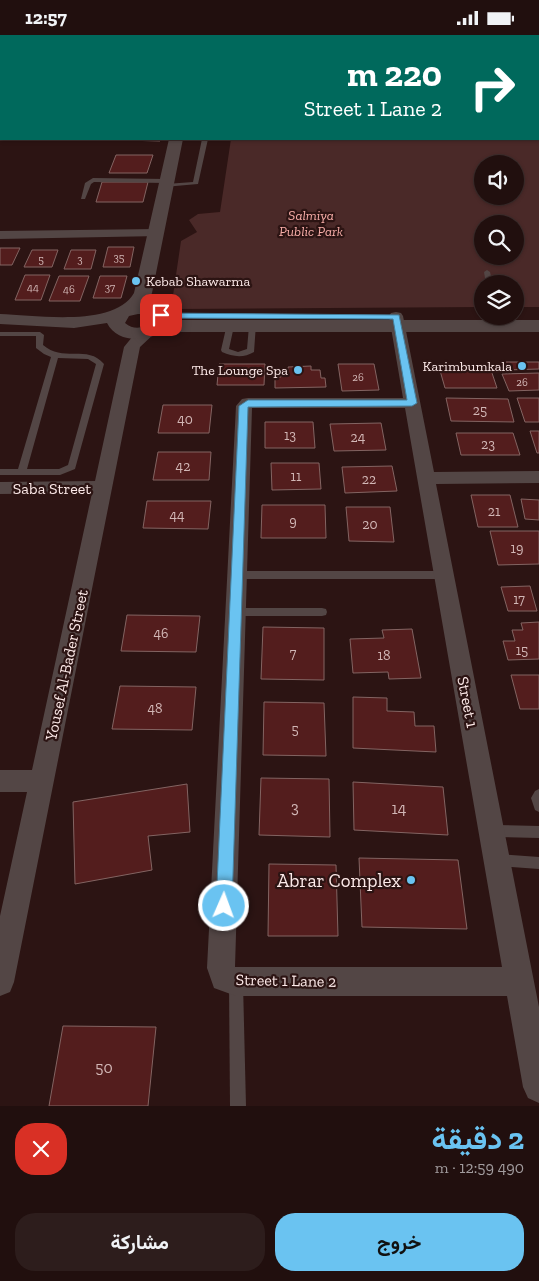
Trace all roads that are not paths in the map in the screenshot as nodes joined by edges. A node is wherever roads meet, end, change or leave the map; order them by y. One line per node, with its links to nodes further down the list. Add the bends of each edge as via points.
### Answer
1 (176, 140): 3 (street, Yousef Al-Bader Street)
2 (205, 140): 3 (lane, via 196,183)
3 (166, 183): 4 (lane, via 93,180 88,183); 5 (street, Yousef Al-Bader Street)
4 (83, 199)
5 (156, 233): 6 (street); 9 (street, Yousef Al-Bader Street)
6 (0, 235)
7 (487, 272): 8 (lane)
8 (488, 275)
9 (143, 293): 14 (street); 16 (street, Yousef Al-Bader Street)
10 (539, 315): 12 (street)
11 (474, 316): 15 (street)
12 (524, 316)
13 (0, 319): 16 (street, via 88,321)
14 (156, 321): 15 (street); 16 (street, via 135,333); 16 (street, via 143,309); 17 (street)
15 (397, 321): 18 (street); 19 (street); 22 (street, Street 1)
16 (125, 326): 27 (street, Yousef Al-Bader Street)
17 (230, 326): 18 (street); 18 (lane, via 225,350 245,354 251,350)
18 (253, 326)
19 (539, 326)
20 (0, 334): 21 (lane, via 38,333 39,346)
21 (55, 357): 24 (lane); 24 (lane, via 86,356 100,364 74,461 66,471)
22 (412, 403): 26 (street, Street 1); 29 (street, Street 1 Lane 2, via 248,403 244,406)
23 (0, 472): 24 (lane)
24 (22, 472)
25 (539, 477): 26 (street)
26 (426, 478): 30 (street, Street 1)
27 (103, 487): 28 (street, Saba Street); 34 (street, Yousef Al-Bader Street)
28 (0, 488)
29 (237, 575): 30 (lane); 31 (street, Street 1 Lane 2)
30 (444, 575): 37 (street, Street 1)
31 (235, 611): 32 (lane); 43 (street, Street 1 Lane 2, via 221,968 224,978)
32 (322, 612)
33 (0, 781): 34 (street)
34 (42, 781): 42 (street, Yousef Al-Bader Street)
35 (539, 795): 36 (lane)
36 (539, 806)
37 (492, 831): 38 (lane); 39 (street, Street 1)
38 (539, 832)
39 (497, 859): 40 (lane); 41 (street, Street 1)
40 (539, 863)
41 (519, 981): 43 (street, Street 1 Lane 2); 44 (street, Street 1)
42 (0, 982)
43 (236, 982): 45 (lane)
44 (539, 1087)
45 (238, 1106)

